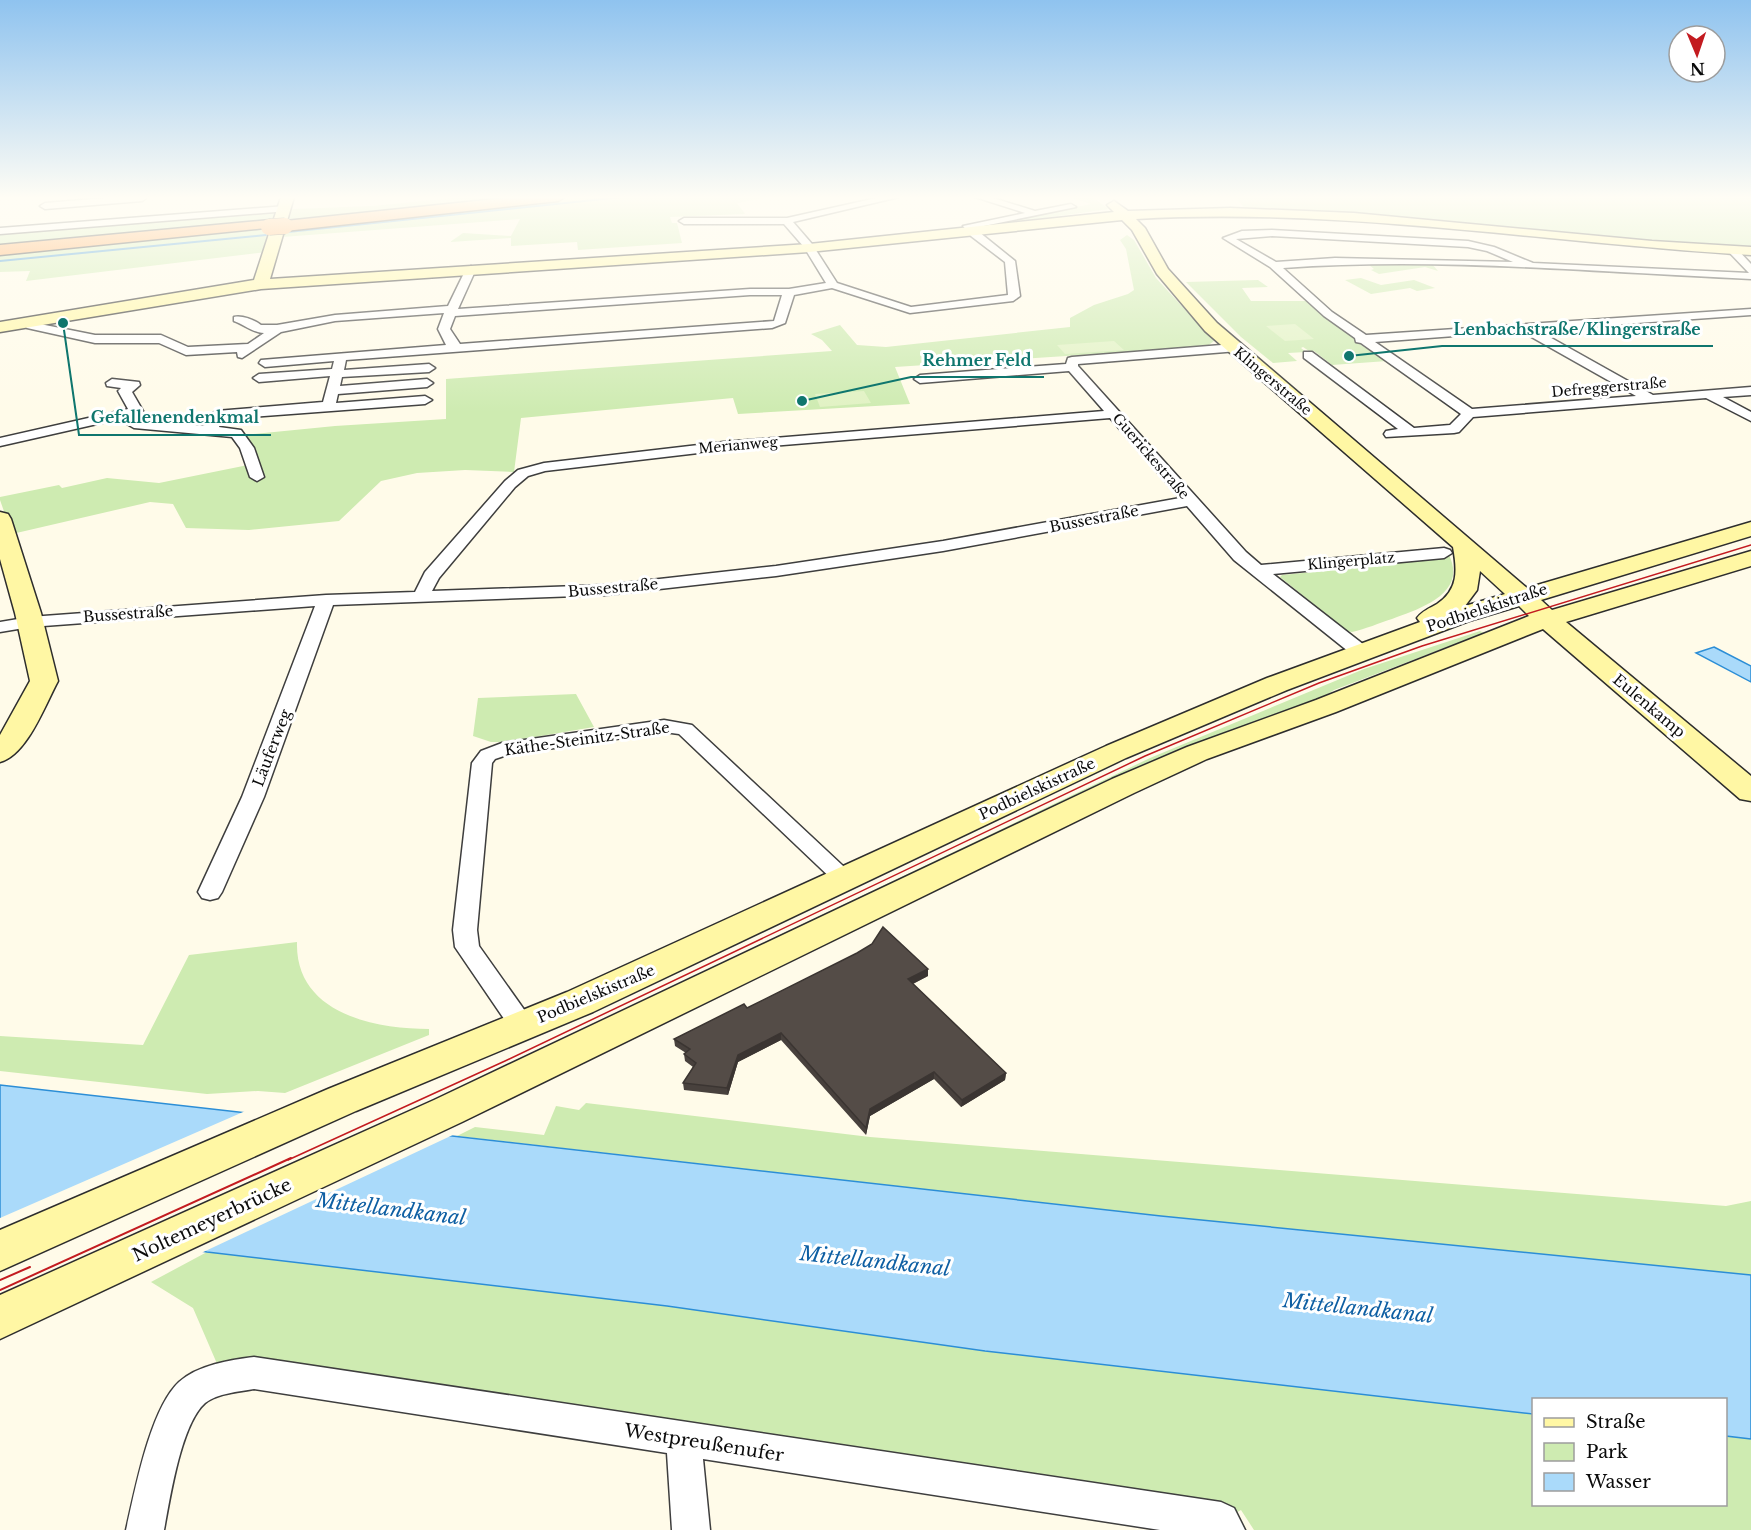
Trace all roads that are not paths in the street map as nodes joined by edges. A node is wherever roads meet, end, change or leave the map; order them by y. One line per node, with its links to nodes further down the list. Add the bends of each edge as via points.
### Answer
1 (266, 268): 10 (street)
2 (481, 268): 8 (street)
3 (822, 268): 11 (street)
4 (1011, 268): 11 (street, via 1013,298 910,309)
5 (1160, 268): 24 (street, Klingerstraße)
6 (1278, 268): 22 (street)
7 (1598, 268): 9 (street)
8 (471, 269): 10 (street); 13 (street)
9 (1751, 276)
10 (261, 284): 18 (street)
11 (833, 285): 12 (street)
12 (789, 292): 13 (street); 23 (street, via 779,323 772,325)
13 (451, 311): 21 (street, via 335,318); 23 (street, via 444,329 452,345)
14 (1751, 312): 15 (street)
15 (1736, 314): 17 (street); 20 (street)
16 (238, 319): 21 (street, via 258,329)
17 (1751, 321)
18 (27, 322): 19 (street); 21 (street, via 95,339 161,339 186,351 245,351)
19 (0, 327)
20 (1524, 328): 22 (street); 38 (street)
21 (277, 329)
22 (1360, 339): 42 (street)
23 (458, 348): 26 (street)
24 (1234, 348): 28 (street, via 1072,361); 53 (street, Klingerstraße)
25 (1308, 355): 46 (street)
26 (341, 357): 27 (street); 30 (street)
27 (265, 363)
28 (1072, 367): 32 (street); 43 (street, Guerickestraße)
29 (429, 368): 30 (street)
30 (338, 373): 31 (street); 35 (street)
31 (259, 378)
32 (920, 379)
33 (112, 382): 41 (street, via 134,385 125,391)
34 (427, 384): 35 (street)
35 (333, 391): 40 (street)
36 (1751, 391): 37 (street, Defreggerstraße)
37 (1708, 394): 38 (street, Defreggerstraße); 44 (street)
38 (1651, 399): 42 (street, Defreggerstraße)
39 (425, 400): 40 (street)
40 (329, 406): 45 (street, via 216,415)
41 (136, 411): 45 (street, via 134,424); 48 (street)
42 (1469, 413): 46 (street, via 1454,429)
43 (1114, 414): 50 (street, Guerickestraße); 56 (street, Merianweg, via 724,446 544,467 523,473 510,484 431,576)
44 (1751, 417)
45 (211, 431): 49 (street, via 237,433 247,447)
46 (1410, 432): 47 (street)
47 (1391, 434)
48 (0, 442)
49 (257, 477)
50 (1191, 501): 55 (street, Guerickestraße, via 1239,556); 56 (street, Bussestraße, via 776,571 569,593)
51 (0, 519): 60 (street)
52 (1751, 529): 57 (street, Podbielskistraße)
53 (1455, 550): 55 (street, Klingerplatz); 57 (street, Klingerstraße); 62 (street, via 1469,579 1456,601)
54 (1751, 558): 59 (street, Podbielskistraße)
55 (1258, 570): 62 (street, Guerickestraße)
56 (422, 596): 58 (street, Bussestraße)
57 (1523, 596): 59 (street, Klingerstraße); 62 (street, Podbielskistraße)
58 (326, 600): 60 (street, Bussestraße); 66 (street, Läuferweg, via 253,796)
59 (1548, 619): 64 (street, Eulenkamp); 68 (street, Podbielskistraße, via 1197,753 1123,786)
60 (30, 622): 61 (street, Bussestraße); 63 (street, via 44,681 16,734)
61 (0, 627)
62 (1361, 652): 65 (street, Podbielskistraße, via 1116,752)
63 (0, 753)
64 (1745, 782)
65 (845, 879): 67 (street, Podbielskistraße); 67 (street, Käthe-Steinitz-Straße, via 685,729 664,726 488,754 482,763 465,930 467,946)
66 (210, 892)
67 (522, 1025): 69 (street, Podbielskistraße)
68 (448, 1111): 70 (street, Noltemeyerbrücke)
69 (3, 1250)
70 (0, 1318)
71 (684, 1440): 72 (street, Westpreußenufer); 73 (street, Westpreußenufer, via 254,1373 229,1377 191,1393 168,1436); 74 (street)
72 (1223, 1526)
73 (145, 1530)
74 (690, 1530)

